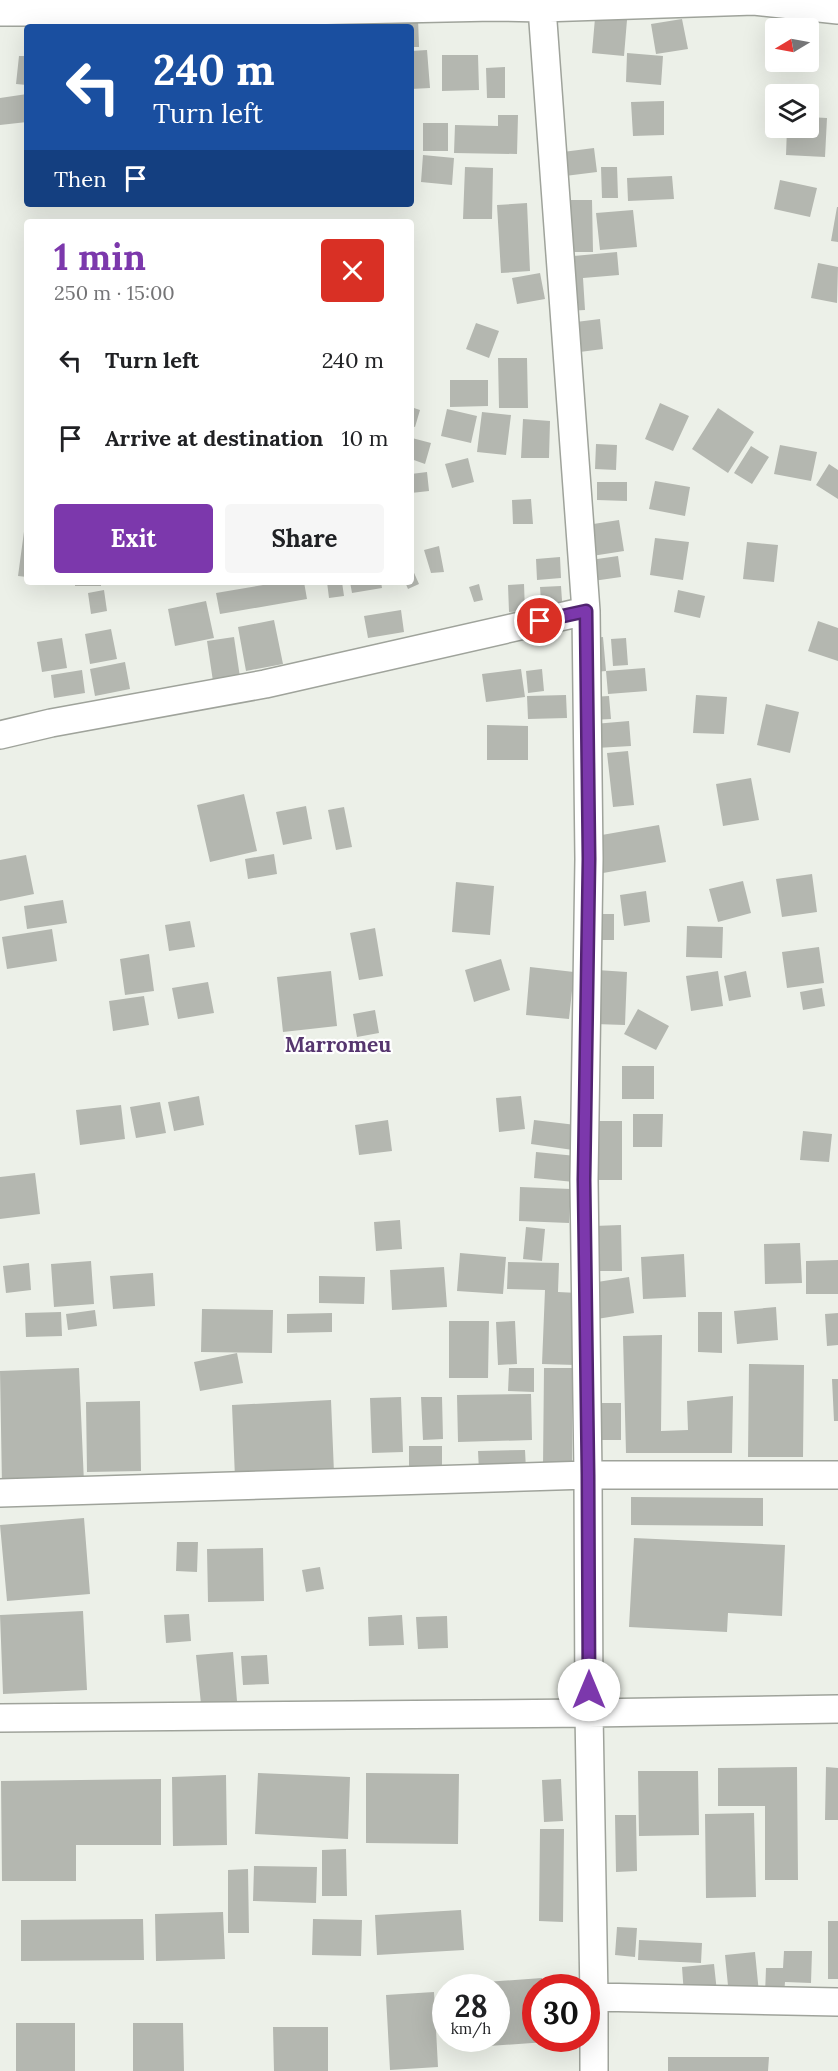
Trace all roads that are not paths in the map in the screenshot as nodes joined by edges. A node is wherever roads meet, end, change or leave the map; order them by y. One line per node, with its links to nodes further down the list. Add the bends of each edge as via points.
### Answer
1 (492, 3): 2 (street); 4 (street, via 243,12)
2 (542, 8): 3 (street, via 754,1); 5 (street)
3 (838, 10)
4 (0, 12)
5 (586, 611): 6 (street, via 265,684); 7 (street, via 589,859 584,1192)
6 (0, 735)
7 (588, 1475): 8 (street); 9 (street); 11 (street)
8 (838, 1475)
9 (0, 1493)
10 (838, 1708): 11 (street)
11 (589, 1713): 12 (street); 13 (street)
12 (0, 1718)
13 (594, 1974)
14 (600, 1997): 15 (street)
15 (838, 2002)
16 (594, 2052): 17 (street)
17 (594, 2071)

